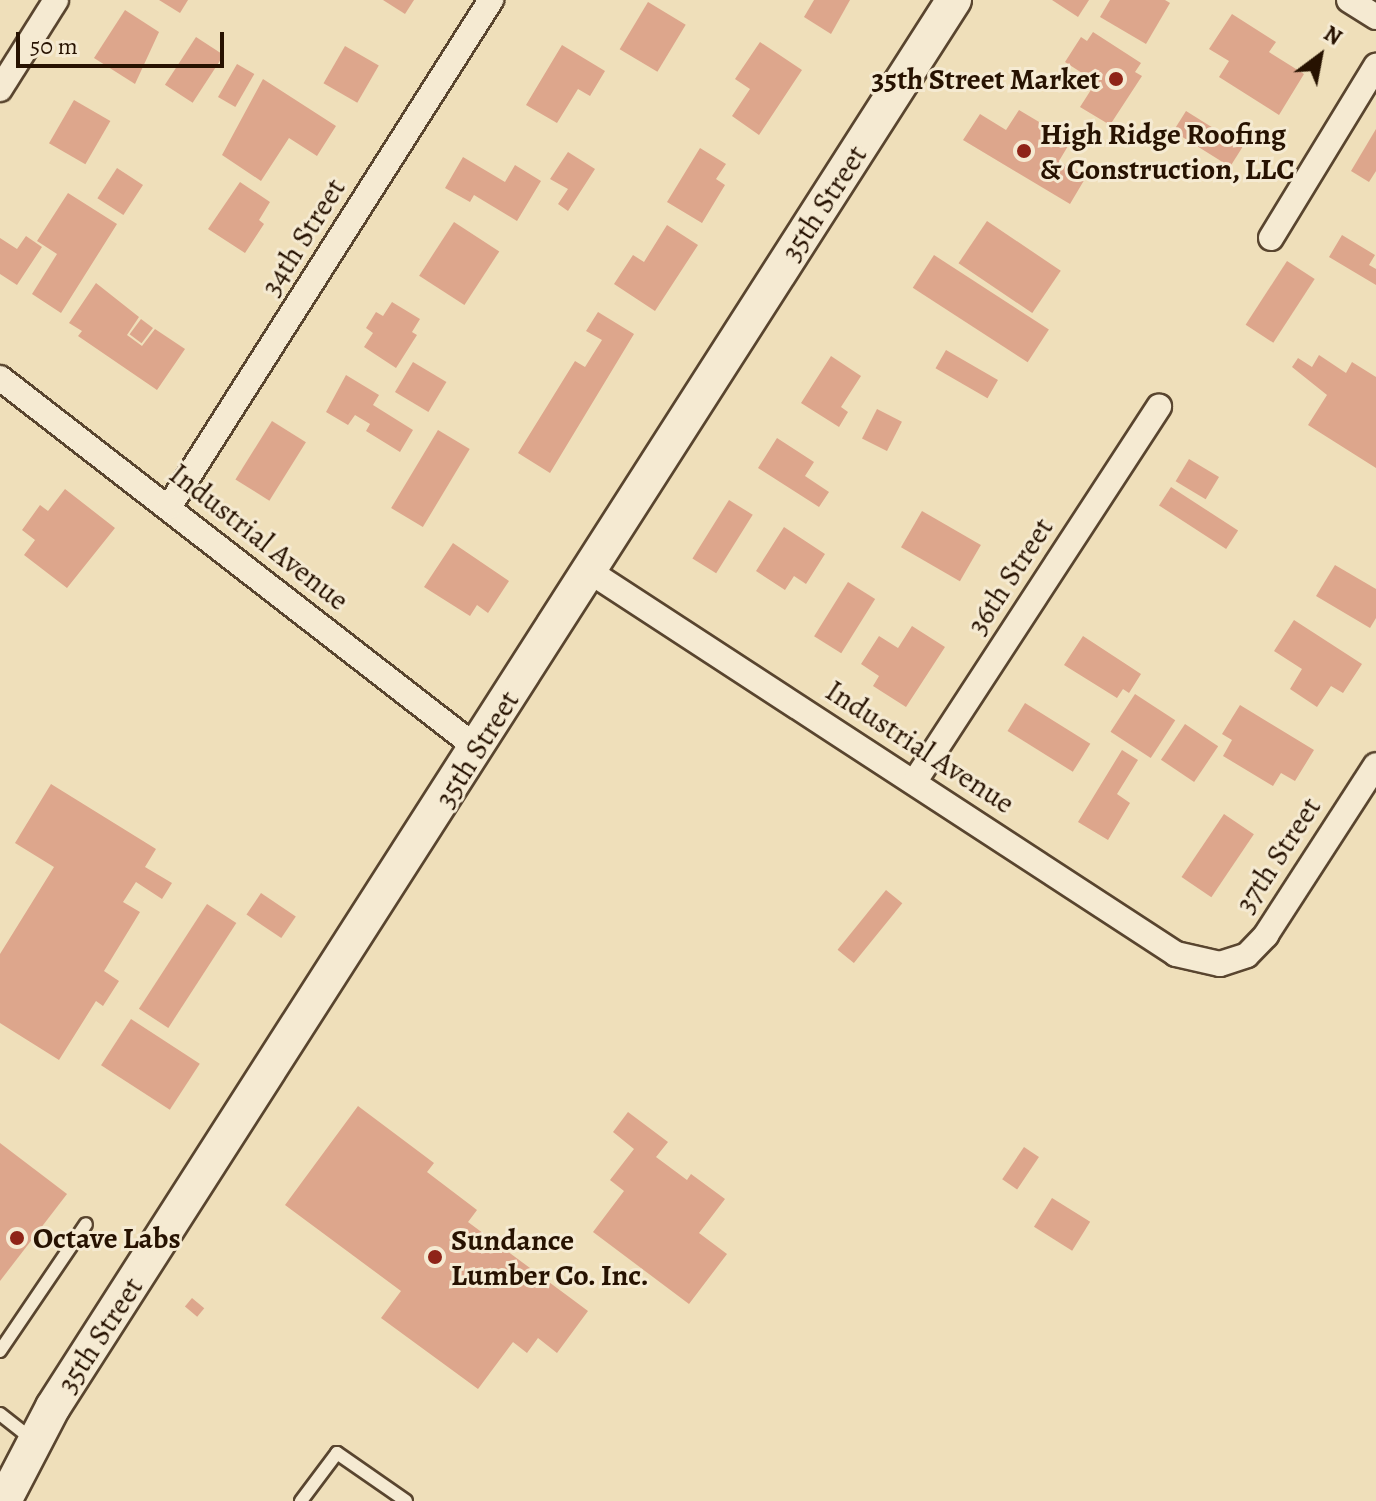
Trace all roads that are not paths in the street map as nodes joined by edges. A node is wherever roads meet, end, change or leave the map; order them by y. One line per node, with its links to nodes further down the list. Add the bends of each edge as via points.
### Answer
1 (56, 0): 7 (street)
2 (491, 0): 11 (street, 34th Street)
3 (954, 0): 12 (street, 35th Street)
4 (1349, 0): 5 (street)
5 (1376, 17)
6 (1376, 66): 8 (street)
7 (0, 89)
8 (1271, 238)
9 (0, 378): 11 (street, Industrial Avenue)
10 (1159, 406): 15 (street, 36th Street)
11 (169, 507): 13 (street, Industrial Avenue)
12 (589, 571): 13 (street, 35th Street); 15 (street, Industrial Avenue)
13 (477, 748): 20 (street, 35th Street)
14 (1376, 765): 16 (street, 37th Street, via 1266,935 1247,955)
15 (915, 781): 16 (street, Industrial Avenue, via 1176,954)
16 (1220, 964)
17 (86, 1224): 18 (lane)
18 (0, 1351)
19 (0, 1414): 20 (lane)
20 (33, 1440): 21 (street, 35th Street)
21 (4, 1501)
22 (301, 1501): 23 (lane, via 337,1453)
23 (406, 1501)

